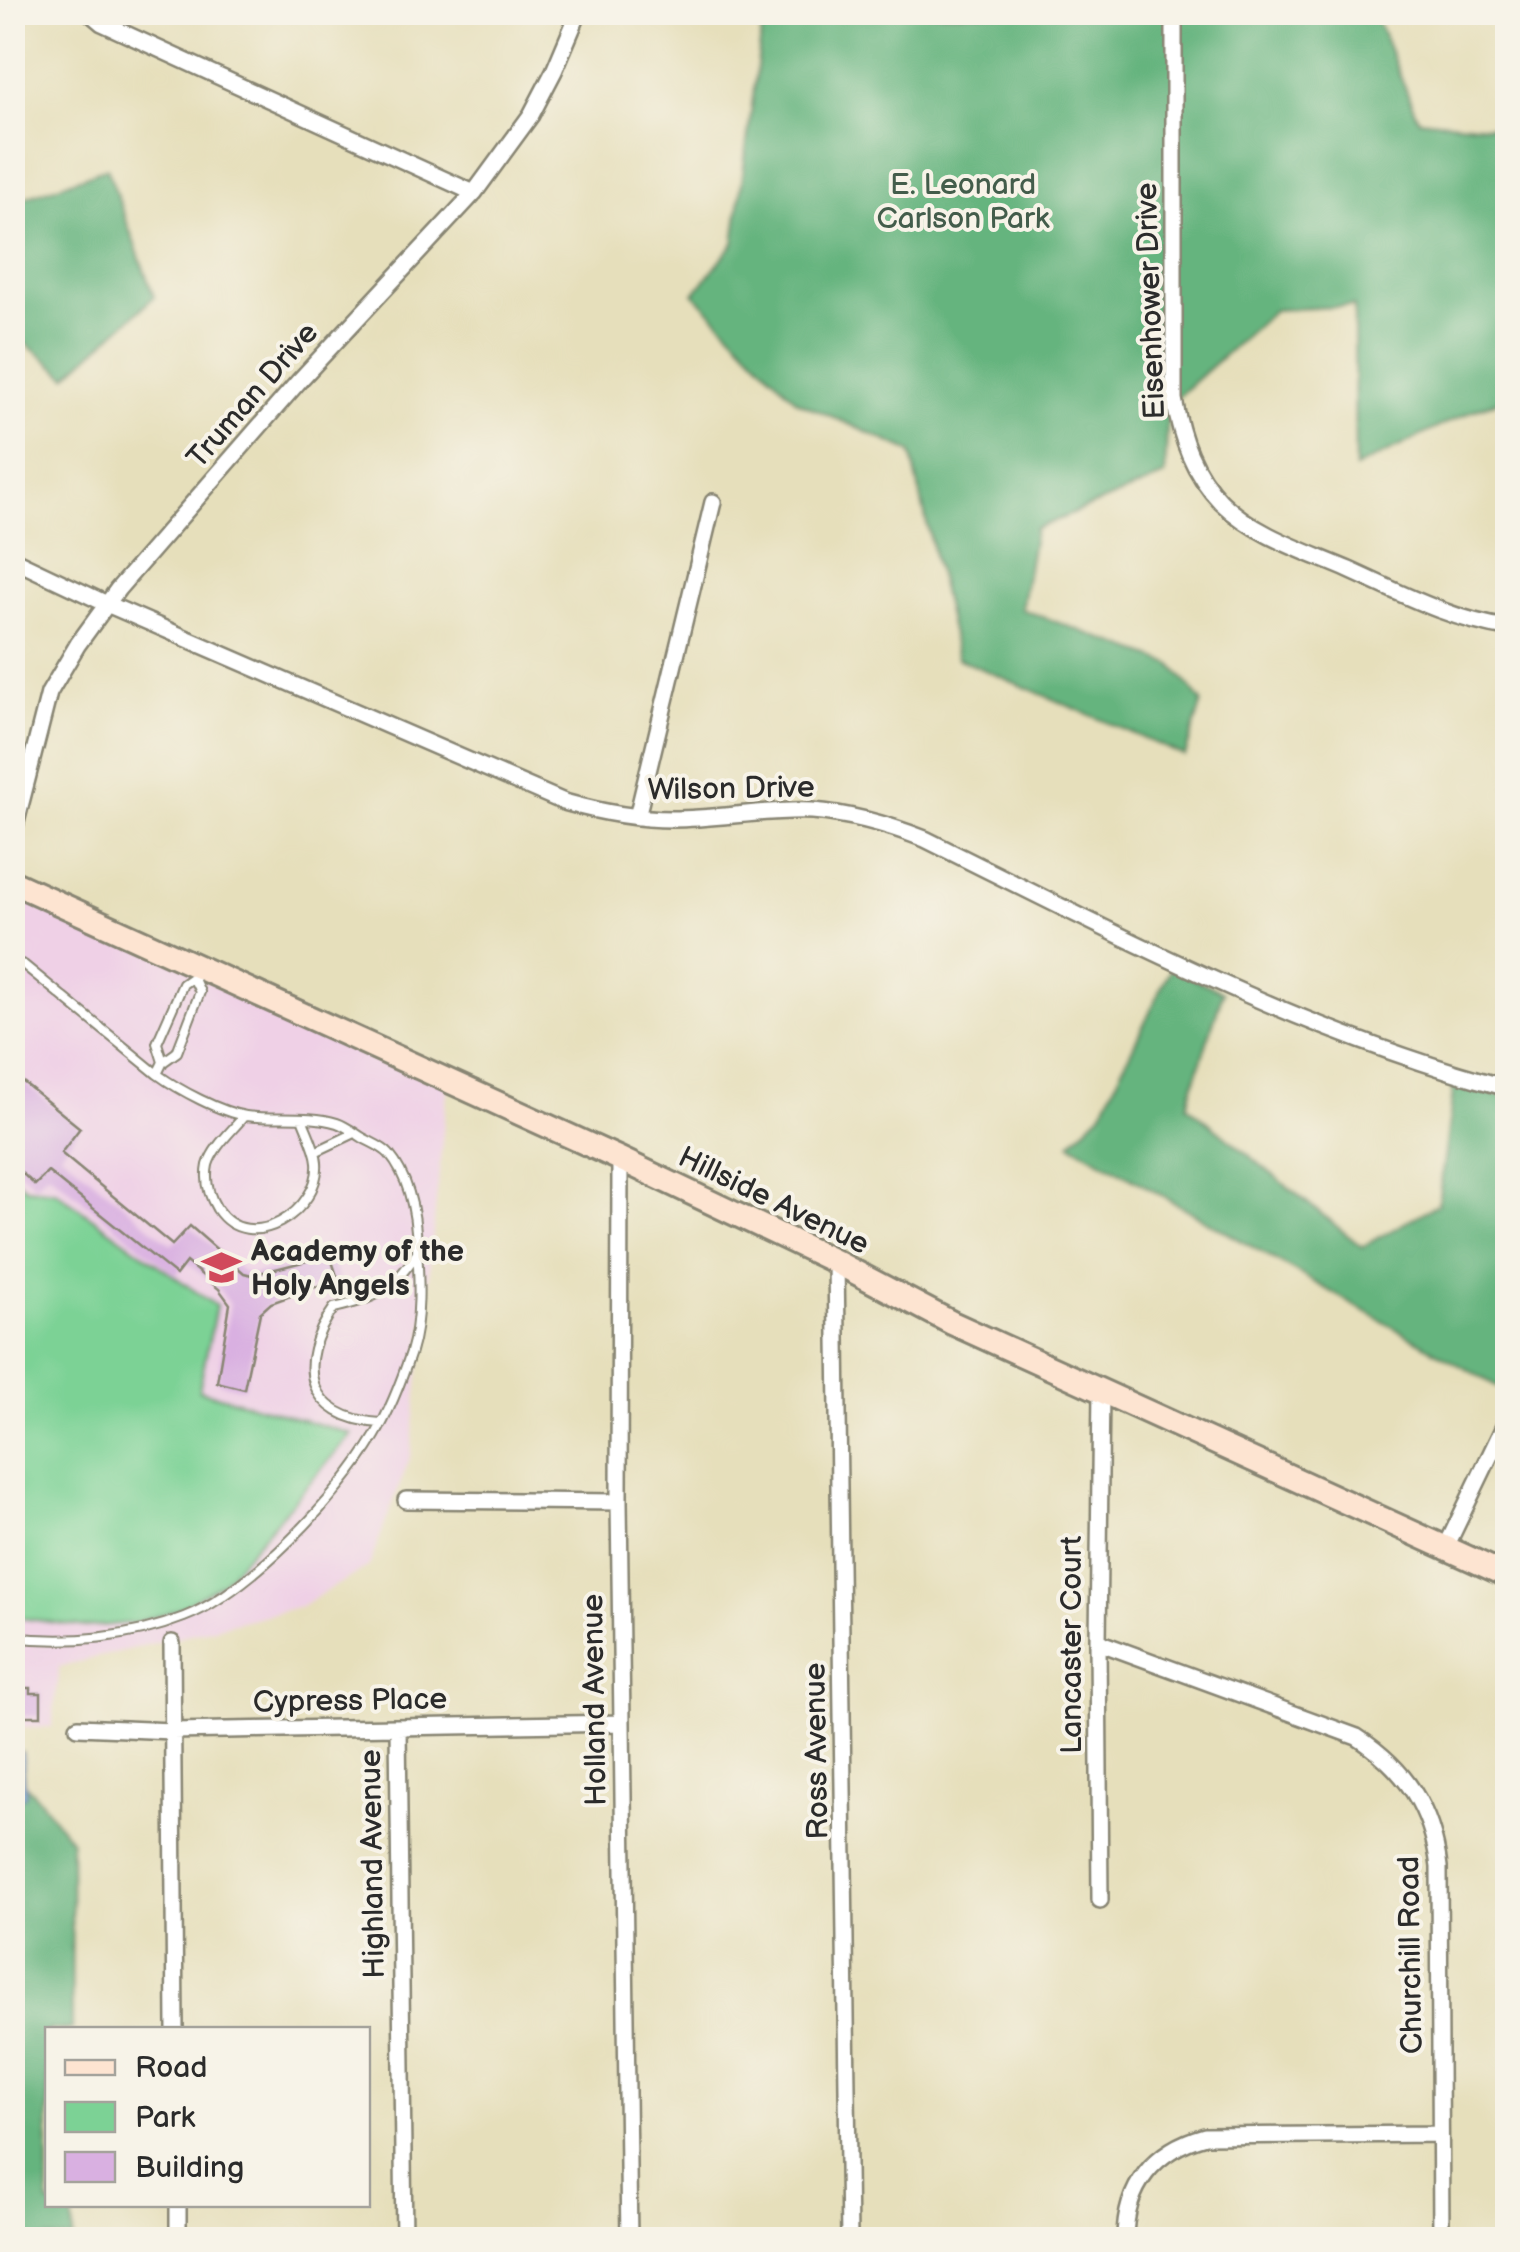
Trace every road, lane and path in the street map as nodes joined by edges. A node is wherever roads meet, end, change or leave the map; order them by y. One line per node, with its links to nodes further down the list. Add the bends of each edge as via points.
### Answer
1 (89, 12): 4 (street, via 102,24)
2 (579, 12): 4 (street, Truman Drive, via 530,115)
3 (1174, 12): 8 (street, Eisenhower Drive, via 1174,399 1188,455 1220,500 1262,532 1442,611)
4 (474, 193): 7 (street, Truman Drive, via 299,381)
5 (714, 502): 9 (street)
6 (12, 559): 7 (street, Wilson Drive)
7 (107, 604): 9 (street, Wilson Drive, via 526,787); 10 (street, Truman Drive, via 50,693)
8 (1508, 628)
9 (637, 818): 16 (street, Wilson Drive, via 814,811 891,826 1338,1032)
10 (12, 838)
11 (12, 882): 13 (main road, Hillside Avenue)
12 (12, 961): 15 (lane)
13 (196, 972): 14 (lane, via 200,992 177,1052); 14 (lane, via 183,984 157,1043); 21 (main road, Hillside Avenue)
14 (164, 1062): 15 (lane)
15 (158, 1074): 17 (lane)
16 (1508, 1088)
17 (244, 1116): 18 (lane); 20 (lane, via 208,1164 212,1200 237,1228 271,1227 300,1207 316,1177)
18 (302, 1118): 19 (lane); 20 (lane)
19 (356, 1133): 20 (lane); 22 (lane, via 387,1151 400,1172 415,1215)
20 (315, 1152)
21 (620, 1159): 23 (main road, Hillside Avenue); 28 (street, Holland Avenue)
22 (418, 1252): 26 (lane, via 412,1350); 26 (lane, via 396,1284 334,1308 312,1347 308,1369 319,1395 352,1421)
23 (836, 1262): 24 (main road, Hillside Avenue); 45 (street, Ross Avenue)
24 (1100, 1390): 29 (main road, Hillside Avenue); 32 (street, Lancaster Court)
25 (1508, 1418): 29 (street)
26 (381, 1422): 31 (lane, via 321,1508 276,1553 186,1616 86,1640)
27 (406, 1500): 28 (street)
28 (619, 1502): 34 (street, Holland Avenue)
29 (1446, 1547): 30 (main road, Hillside Avenue)
30 (1508, 1576)
31 (12, 1638)
32 (1098, 1642): 38 (street, Lancaster Court); 40 (street, Churchill Road, via 1357,1737 1416,1792 1439,1867)
33 (172, 1643): 37 (street)
34 (622, 1723): 36 (street, Cypress Place); 44 (street, Holland Avenue)
35 (78, 1726): 37 (street, Cypress Place)
36 (398, 1727): 37 (street, Cypress Place); 43 (street, Highland Avenue)
37 (172, 1731): 39 (street)
38 (1100, 1900)
39 (175, 2027)
40 (1440, 2134): 46 (street, via 1205,2136 1184,2142 1164,2152 1135,2187); 47 (street, Churchill Road)
41 (178, 2207): 42 (street)
42 (178, 2240)
43 (404, 2240)
44 (630, 2240)
45 (850, 2240)
46 (1125, 2240)
47 (1442, 2240)

